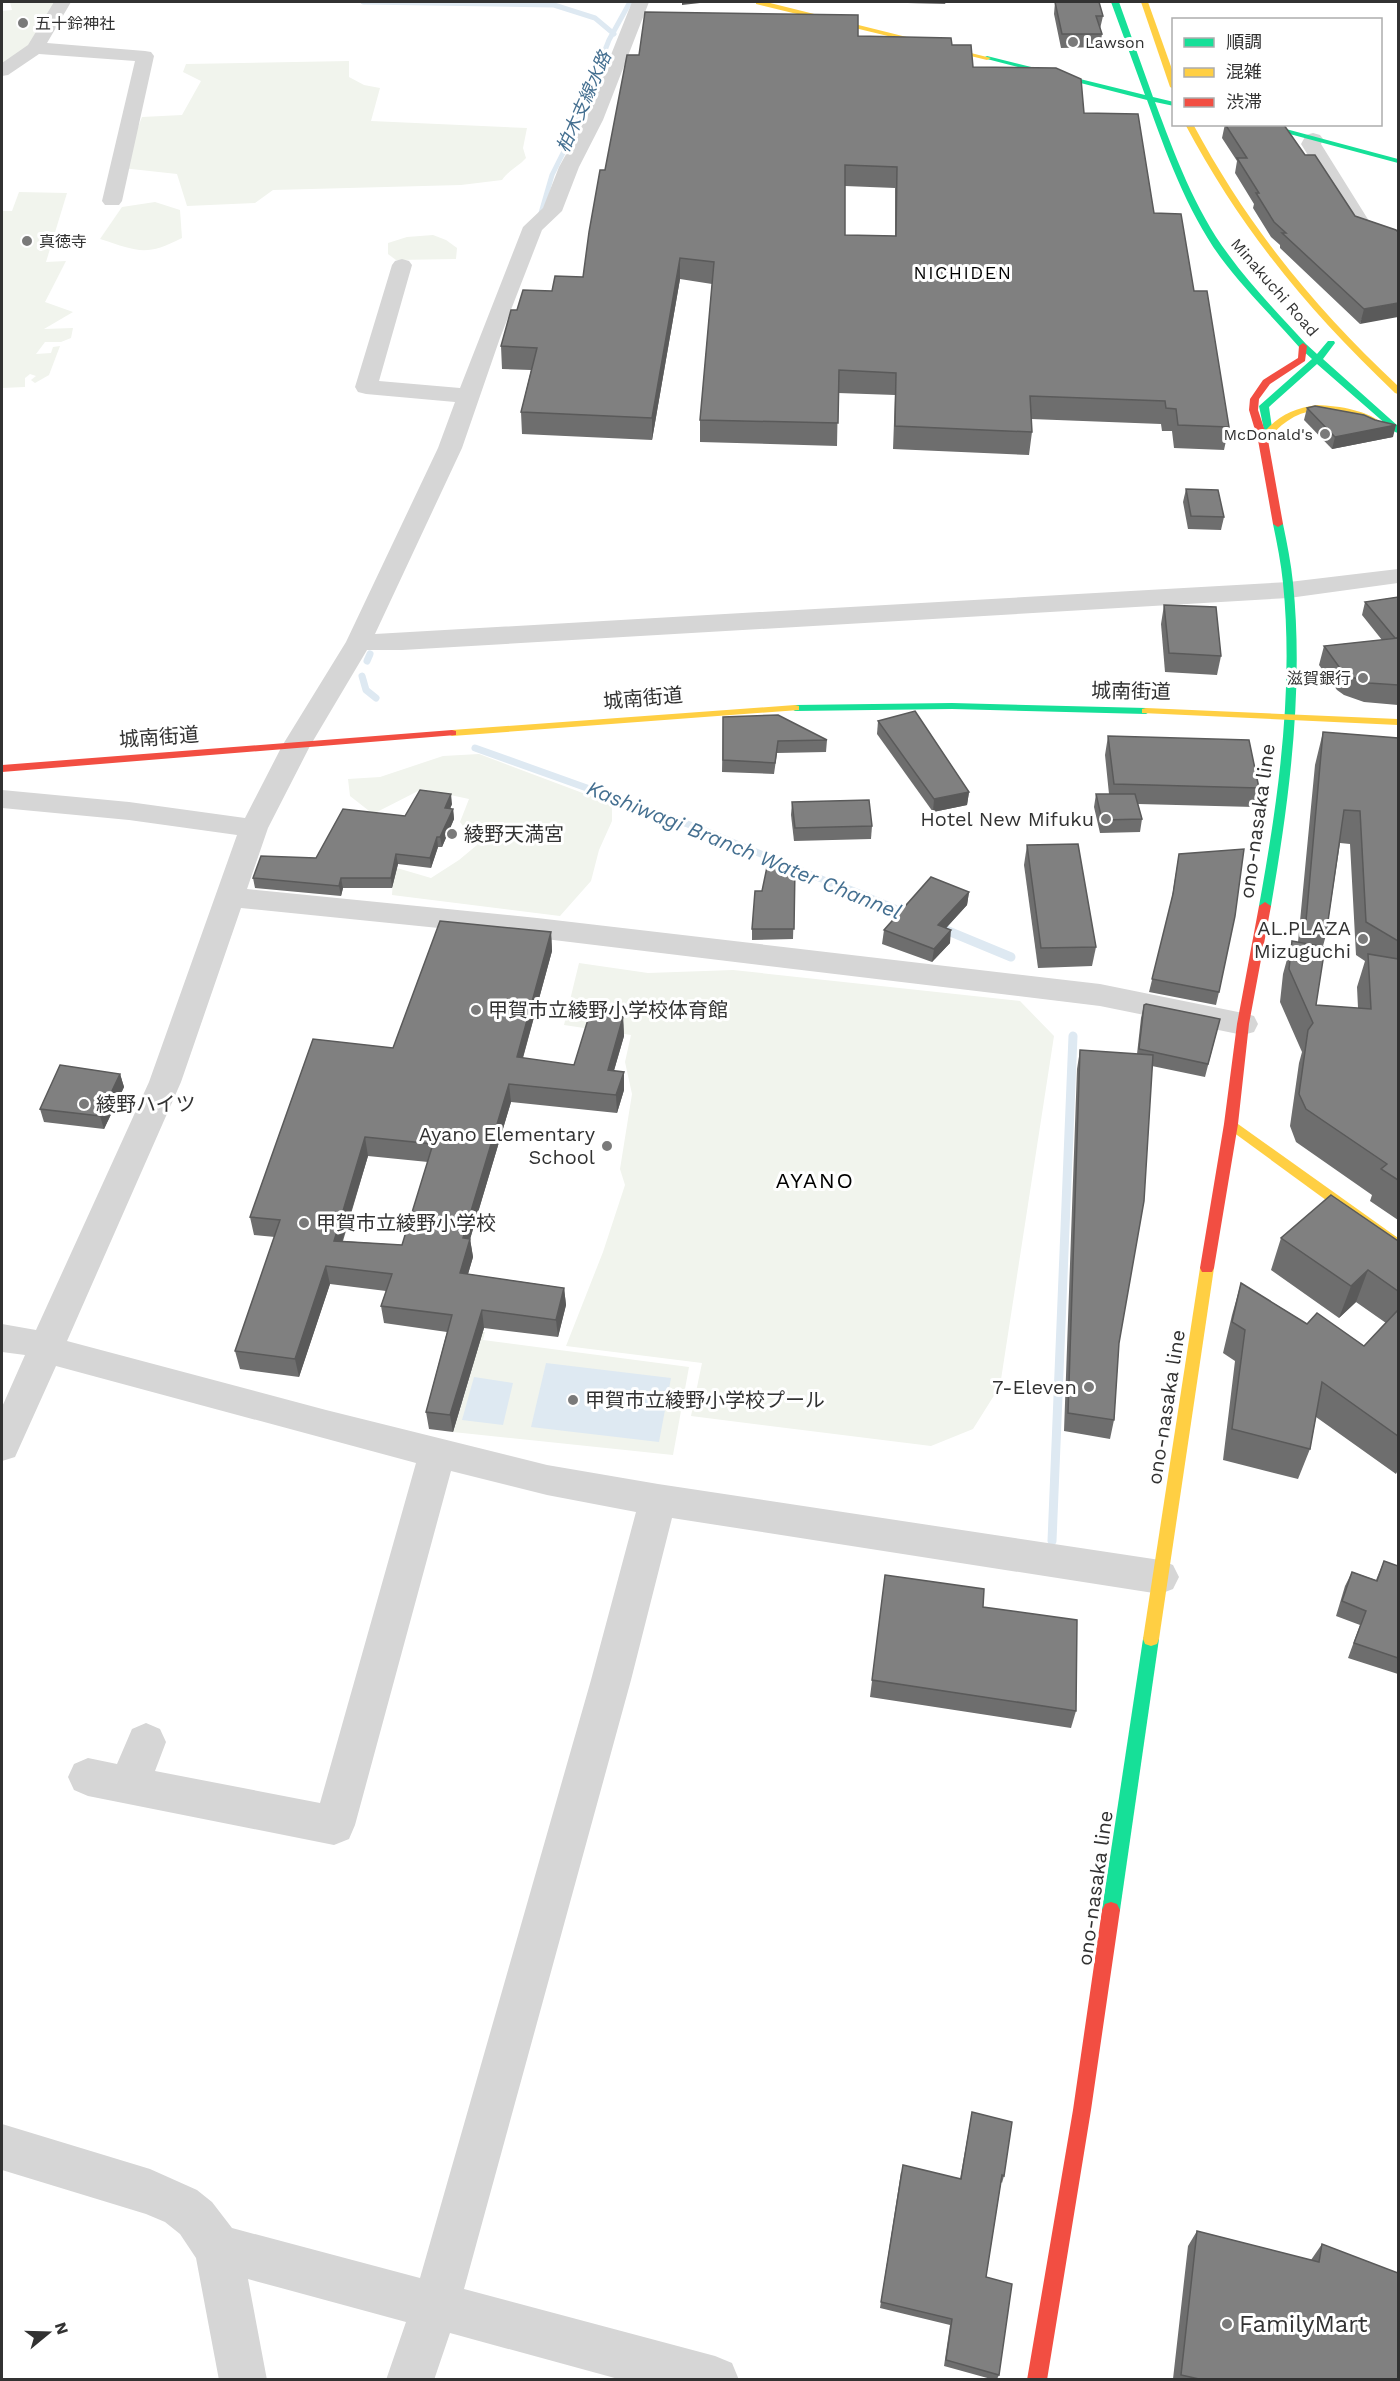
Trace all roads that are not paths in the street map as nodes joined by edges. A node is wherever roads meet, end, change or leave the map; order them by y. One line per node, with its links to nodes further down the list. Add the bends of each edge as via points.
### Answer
1 (62, 2): 6 (street)
2 (640, 2): 22 (street, via 594,120 569,167 552,211 533,227)
3 (759, 2): 9 (main road)
4 (1115, 2): 9 (main road, Minakuchi Road)
5 (1144, 2): 8 (main road)
6 (35, 48): 7 (street); 15 (street, via 145,56)
7 (2, 71)
8 (1172, 84)
9 (1149, 98): 10 (main road); 19 (main road, Minakuchi Road, via 1203,223 1225,257)
10 (1172, 104)
11 (1190, 126): 16 (main road, Minakuchi Road)
12 (1264, 126): 13 (main road)
13 (1314, 139): 14 (main road); 17 (street, via 1311,144 1361,225)
14 (1398, 161)
15 (112, 201)
16 (1249, 230): 20 (main road, via 1246,235 1258,257 1330,338 1330,346); 21 (main road, Minakuchi Road, via 1334,330)
17 (1398, 238)
18 (402, 265): 22 (street, via 366,387)
19 (1303, 346): 20 (main road, Minakuchi Road); 24 (main road, via 1302,358 1255,392 1257,428)
20 (1317, 358): 23 (main road, Minakuchi Road); 24 (main road, via 1263,406)
21 (1398, 391)
22 (469, 396): 28 (street, via 450,448)
23 (1398, 430)
24 (1265, 434): 25 (main road, via 1275,420 1288,413 1322,408 1360,415); 27 (main road, ono-nasaka line)
25 (1398, 440)
26 (1398, 576): 27 (street)
27 (1289, 591): 28 (street); 29 (main road, ono-nasaka line)
28 (359, 642): 31 (street)
29 (1290, 714): 30 (main road, 城南街道); 31 (main road, 城南街道, via 952,706 776,708); 36 (main road, ono-nasaka line, via 1274,860)
30 (1398, 722)
31 (296, 746): 32 (main road, 城南街道); 34 (street)
32 (2, 769)
33 (4, 805): 34 (street, via 129,811)
34 (254, 828): 35 (street)
35 (231, 897): 36 (street, via 537,927 1089,994); 40 (street, via 165,1082)
36 (1243, 1024): 37 (main road, ono-nasaka line)
37 (1231, 1124): 38 (main road); 44 (main road, ono-nasaka line)
38 (1398, 1245)
39 (2, 1338): 40 (street)
40 (47, 1348): 41 (street); 42 (street)
41 (2, 1446)
42 (436, 1454): 43 (street); 47 (street, via 334,1825)
43 (658, 1500): 44 (street); 50 (street, via 612,1680)
44 (1160, 1577): 54 (main road, ono-nasaka line, via 1082,2110)
45 (146, 1742): 47 (street)
46 (88, 1777): 47 (street)
47 (130, 1784)
48 (2, 2147): 49 (street, via 150,2192 181,2206 201,2224)
49 (218, 2248): 50 (street); 51 (street)
50 (436, 2305): 52 (street); 53 (street)
51 (243, 2379)
52 (410, 2379)
53 (715, 2379)
54 (1037, 2379)

